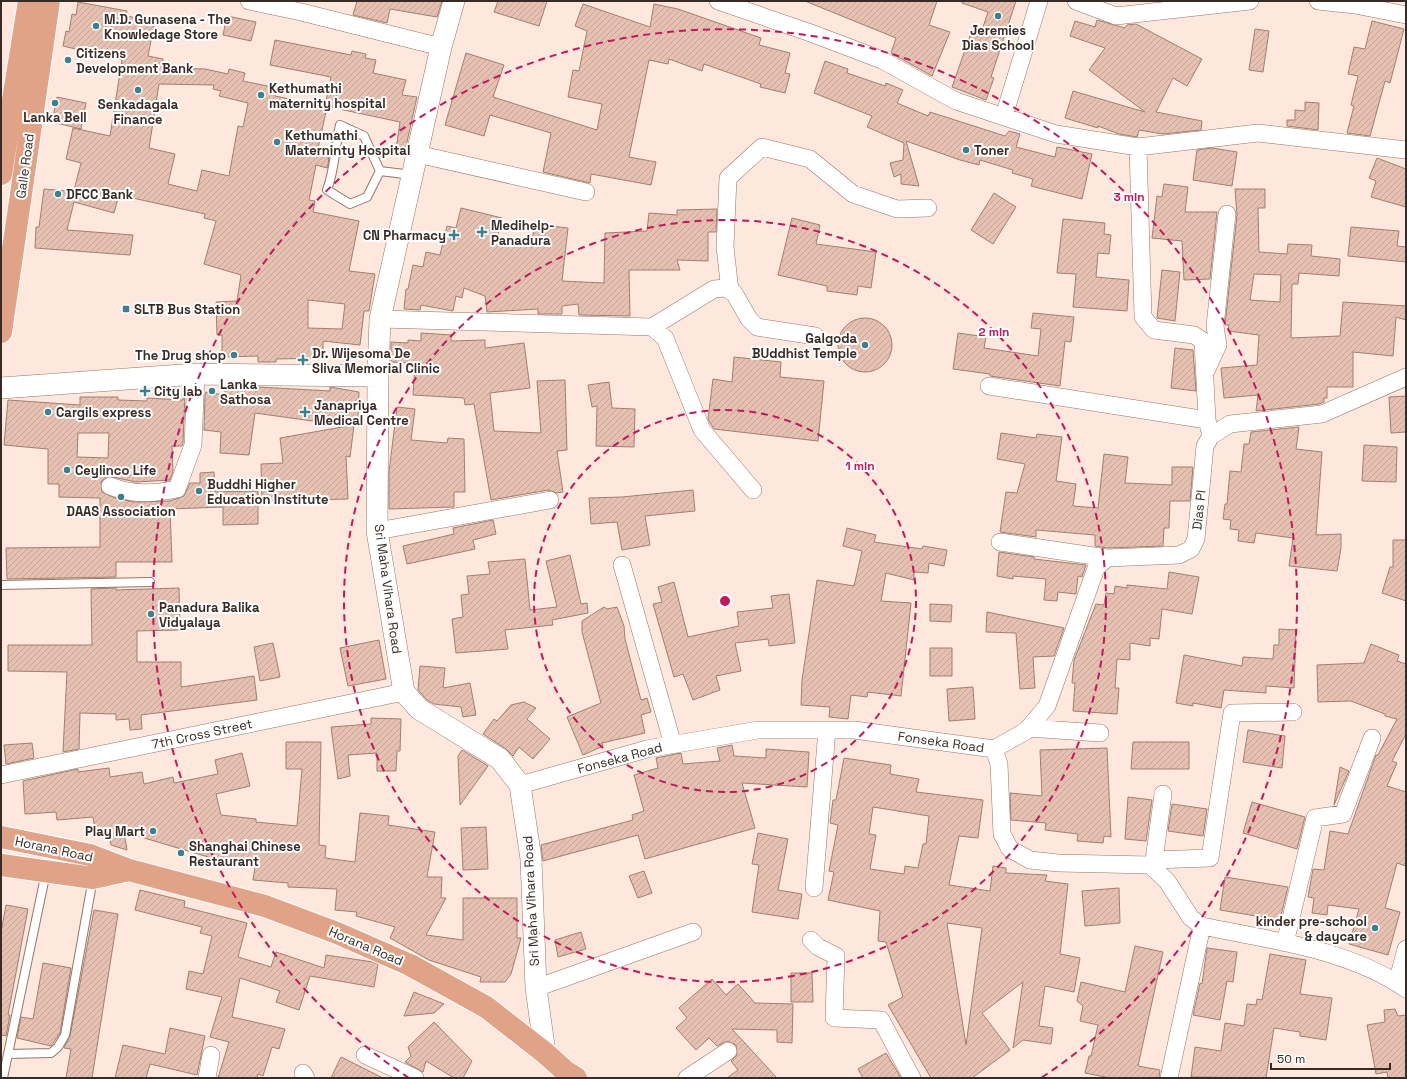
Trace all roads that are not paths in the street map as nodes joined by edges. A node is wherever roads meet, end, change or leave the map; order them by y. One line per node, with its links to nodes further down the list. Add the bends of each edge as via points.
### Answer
1 (29, 1): 17 (highway, Galle Road)
2 (49, 1): 25 (highway, Galle Road)
3 (249, 1): 11 (street)
4 (454, 1): 11 (street, Sri Maha Vihara Road)
5 (718, 1): 12 (street, via 882,60 956,100)
6 (1039, 1): 12 (street)
7 (1076, 1): 8 (street, via 1116,16)
8 (1250, 1)
9 (1318, 1): 10 (street)
10 (1406, 15)
11 (441, 47): 15 (street, Sri Maha Vihara Road)
12 (1004, 116): 13 (street, via 1056,134)
13 (1138, 147): 14 (street, via 1258,133); 27 (street, via 1143,317 1154,330 1194,335 1203,341)
14 (1406, 150)
15 (418, 154): 18 (street, Sri Maha Vihara Road); 19 (street)
16 (380, 170): 16 (lane, via 367,197 350,204 327,190 333,176 340,125 364,136); 18 (lane)
17 (1, 174)
18 (413, 176): 23 (street, Sri Maha Vihara Road)
19 (586, 192)
20 (928, 208): 22 (street, via 897,208 853,194 810,159 762,148 728,178 725,247)
21 (1227, 214): 27 (street, via 1215,326 1218,345)
22 (730, 290): 24 (street, via 714,289); 26 (street, via 748,319 757,327)
23 (380, 319): 24 (street); 29 (street, Sri Maha Vihara Road)
24 (652, 327): 36 (street, via 665,338 702,430)
25 (1, 332)
26 (815, 336)
27 (1205, 372): 33 (street)
28 (196, 374): 29 (street); 32 (street); 35 (street, via 193,445 177,490 126,492)
29 (378, 376): 38 (street, Sri Maha Vihara Road)
30 (1406, 377): 34 (street, via 1322,414 1230,424)
31 (989, 386): 33 (street)
32 (1, 388)
33 (1207, 420): 34 (street)
34 (1211, 436): 40 (street, Dias Pl, via 1205,446 1196,539 1191,549 1179,555)
35 (110, 486)
36 (753, 490)
37 (550, 500): 38 (street)
38 (377, 531): 44 (street, Sri Maha Vihara Road)
39 (1000, 542): 40 (street, Dias Pl)
40 (1107, 558): 46 (street, via 1096,568 1047,706)
41 (622, 565): 50 (street)
42 (150, 582): 43 (lane)
43 (1, 585)
44 (404, 692): 52 (street, 7th Cross Street); 53 (street, Sri Maha Vihara Road, via 420,709 500,759)
45 (1293, 712): 56 (street, Fonseka Road, via 1232,712 1210,858)
46 (1028, 728): 48 (street); 51 (street)
47 (826, 730): 50 (street, Fonseka Road, via 758,730); 51 (street, Fonseka Road, via 854,730); 61 (street)
48 (1100, 733)
49 (1372, 738): 65 (street, via 1343,814 1315,818)
50 (673, 745): 53 (street, Fonseka Road, via 647,749)
51 (994, 749): 56 (street, Fonseka Road, via 999,764 1002,834 1010,849 1030,860 1058,863)
52 (1, 775)
53 (520, 785): 68 (street, Sri Maha Vihara Road, via 531,859)
54 (1162, 794): 56 (street)
55 (1, 838): 58 (highway, Horana Road, via 90,855)
56 (1152, 863): 62 (street, via 1191,918)
57 (1, 865): 59 (highway, Horana Road)
58 (129, 870): 60 (highway, Horana Road); 70 (highway, Horana Road, via 265,906 337,933 410,965 486,1007)
59 (46, 871): 60 (highway, Horana Road); 71 (lane)
60 (94, 878): 71 (lane, via 65,1035 51,1053)
61 (814, 888)
62 (1202, 926): 65 (street); 80 (street)
63 (693, 932): 68 (street)
64 (810, 940): 79 (street, via 836,956 834,1018 881,1020)
65 (1285, 943): 67 (street, via 1360,964)
66 (1406, 949): 67 (street)
67 (1402, 986)
68 (536, 988): 70 (street, Sri Maha Vihara Road)
69 (728, 1051): 78 (street)
70 (545, 1053): 74 (highway, Horana Road)
71 (8, 1054): 75 (lane)
72 (211, 1055): 76 (street)
73 (365, 1055): 77 (street)
74 (566, 1076)
75 (3, 1078)
76 (207, 1078)
77 (415, 1078)
78 (687, 1078)
79 (912, 1078)
80 (1169, 1078)

